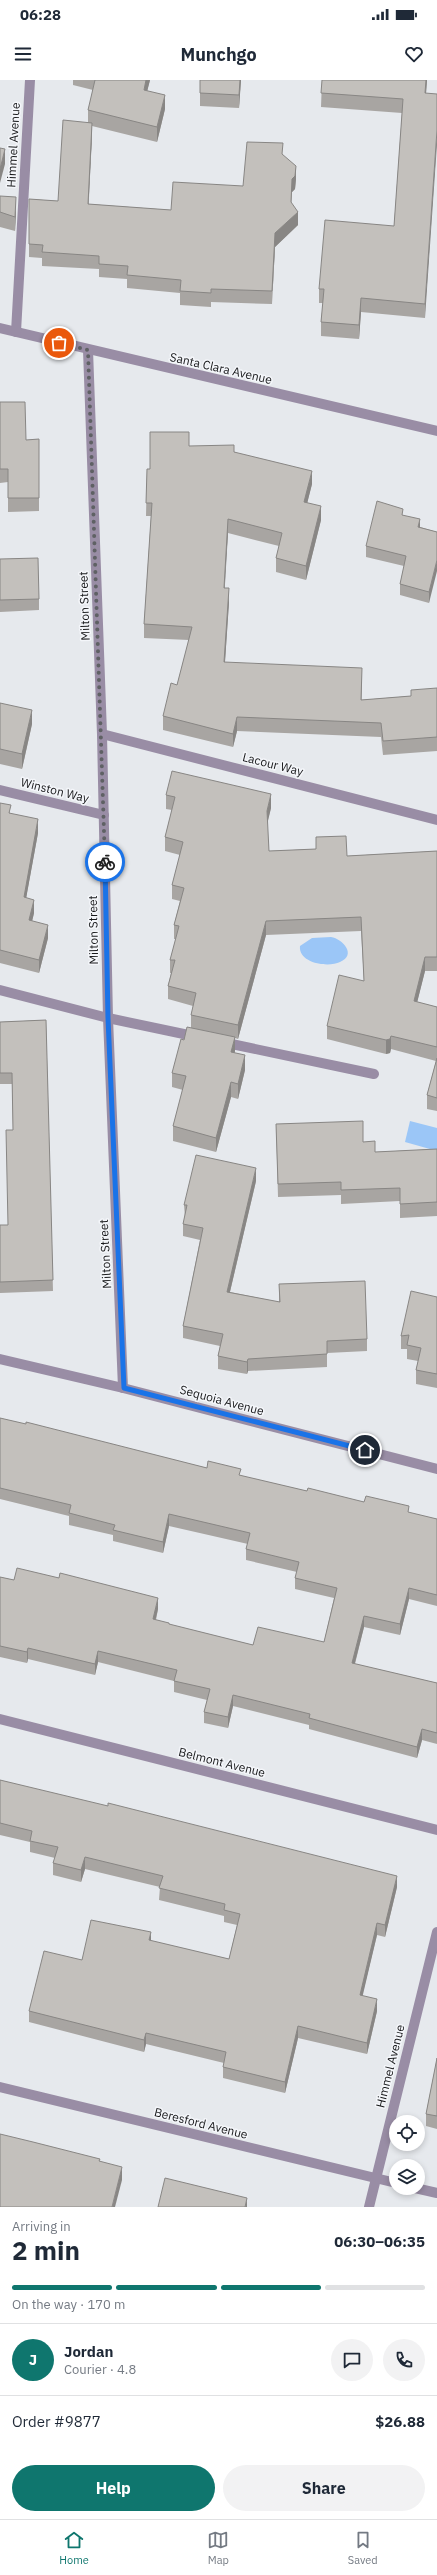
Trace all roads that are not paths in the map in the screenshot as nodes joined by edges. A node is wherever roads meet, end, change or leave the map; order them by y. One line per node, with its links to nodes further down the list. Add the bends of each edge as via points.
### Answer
1 (30, 80): 3 (street, Himmel Avenue)
2 (0, 328): 3 (street, Santa Clara Avenue)
3 (16, 332): 4 (street, Santa Clara Avenue)
4 (88, 350): 5 (street, Santa Clara Avenue); 6 (street, Milton Street)
5 (437, 431)
6 (102, 734): 8 (street, Milton Street); 9 (street, Lacour Way)
7 (0, 790): 8 (street, Winston Way)
8 (104, 815): 11 (street, Milton Street)
9 (437, 820)
10 (0, 990): 11 (street)
11 (108, 1018): 12 (street); 14 (street, Milton Street)
12 (374, 1074)
13 (0, 1359): 14 (street, Sequoia Avenue)
14 (124, 1388): 15 (street, Sequoia Avenue)
15 (437, 1469)
16 (0, 1719): 17 (street, Belmont Avenue)
17 (437, 1830)
18 (437, 1932): 20 (street, Himmel Avenue)
19 (0, 2087): 20 (street, Beresford Avenue)
20 (375, 2178): 21 (street, Beresford Avenue); 24 (street, Himmel Avenue)
21 (389, 2182)
22 (425, 2190): 23 (street)
23 (437, 2193)
24 (369, 2207)

